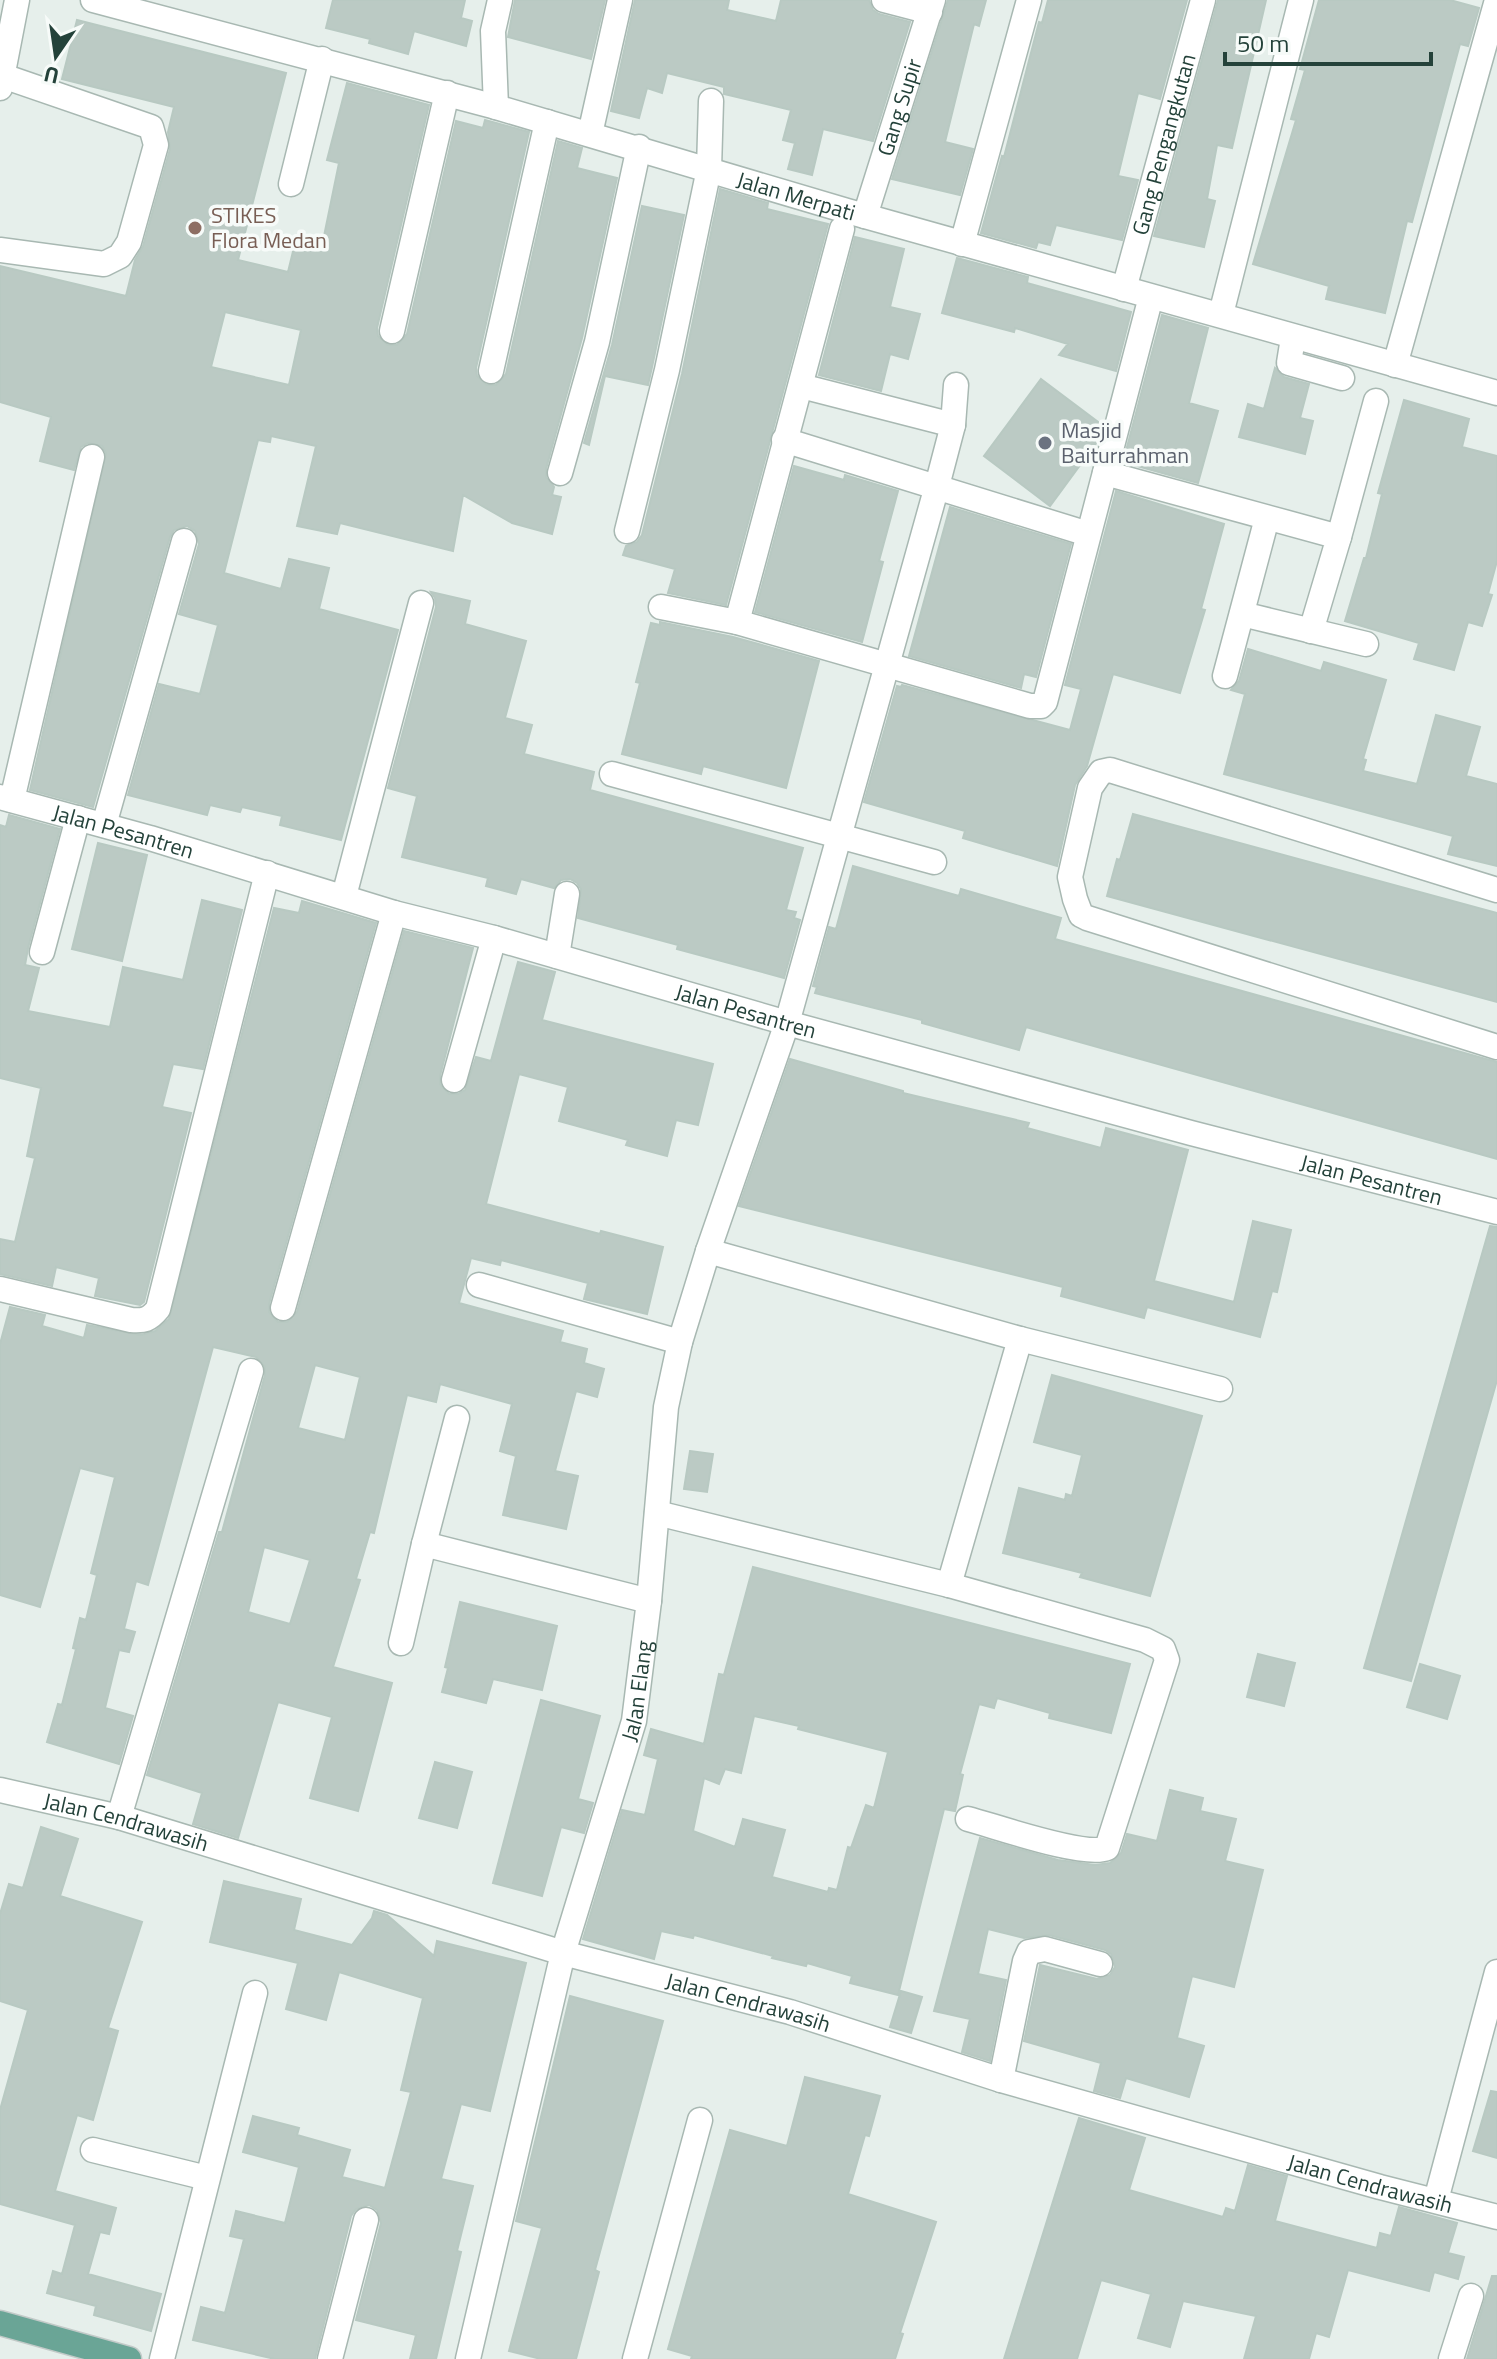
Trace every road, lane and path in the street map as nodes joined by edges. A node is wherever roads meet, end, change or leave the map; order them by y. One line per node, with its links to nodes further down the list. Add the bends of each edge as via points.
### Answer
1 (17, 0): 12 (street)
2 (93, 0): 11 (street, Jalan Merpati)
3 (500, 0): 15 (street, via 493,31)
4 (620, 0): 17 (street)
5 (884, 0): 10 (street)
6 (1029, 0): 23 (street)
7 (1203, 0): 25 (street, Gang Pengangkutan)
8 (1301, 0): 27 (street)
9 (1497, 0): 30 (street)
10 (931, 6): 21 (street, Gang Supir)
11 (322, 59): 13 (street, Jalan Merpati); 20 (street)
12 (2, 82): 24 (street, via 151,127 156,145 129,242 120,256 104,264)
13 (447, 93): 15 (street, Jalan Merpati); 28 (street)
14 (711, 101): 19 (street)
15 (496, 107): 16 (street, Jalan Merpati)
16 (547, 122): 17 (street, Jalan Merpati); 31 (street)
17 (590, 134): 18 (street, Jalan Merpati)
18 (639, 147): 19 (street, Jalan Merpati); 40 (street, via 597,342)
19 (709, 169): 21 (street, Jalan Merpati); 44 (street)
20 (291, 184)
21 (865, 216): 23 (street, Jalan Merpati)
22 (842, 229): 34 (street)
23 (962, 244): 25 (street, Jalan Merpati)
24 (0, 250)
25 (1124, 289): 27 (street, Jalan Merpati)
26 (1148, 308): 41 (street)
27 (1221, 314): 29 (street, Jalan Merpati)
28 (392, 331)
29 (1293, 338): 30 (street, Jalan Merpati); 32 (street, via 1291,365)
30 (1395, 365): 35 (street, Jalan Merpati)
31 (491, 371)
32 (1342, 378)
33 (956, 385): 37 (street, Jalan Elang)
34 (801, 386): 37 (street); 38 (street)
35 (1497, 393)
36 (1376, 401): 46 (street)
37 (953, 425): 42 (street, Jalan Elang)
38 (784, 440): 42 (street); 51 (street)
39 (92, 457): 57 (street)
40 (560, 473)
41 (1105, 473): 43 (street); 45 (street)
42 (937, 486): 45 (street); 54 (street, Jalan Elang)
43 (1267, 518): 46 (street); 50 (street)
44 (627, 531)
45 (1088, 534): 54 (street, via 1044,705 1030,706)
46 (1339, 537): 52 (street)
47 (184, 541): 59 (street)
48 (421, 603): 65 (street)
49 (661, 607): 51 (street)
50 (1242, 614): 52 (street); 55 (street)
51 (737, 622): 54 (street)
52 (1311, 631): 53 (street)
53 (1366, 644)
54 (886, 663): 60 (street, Jalan Elang)
55 (1225, 676)
56 (612, 774): 60 (street)
57 (6, 798): 58 (street, Jalan Pesantren)
58 (78, 818): 59 (street, Jalan Pesantren); 68 (street)
59 (104, 825): 62 (street, Jalan Pesantren)
60 (837, 837): 61 (street); 70 (street, Jalan Elang)
61 (934, 862)
62 (267, 873): 65 (street, Jalan Pesantren); 76 (street, via 158,1309 151,1318 131,1320)
63 (1497, 890): 71 (street, via 1110,770 1101,772 1090,788 1070,877 1081,915 1087,918)
64 (567, 894): 69 (street)
65 (344, 896): 66 (street, Jalan Pesantren)
66 (394, 913): 67 (street, Jalan Pesantren); 77 (street)
67 (494, 938): 69 (street, Jalan Pesantren); 72 (street)
68 (42, 952)
69 (557, 956): 70 (street, Jalan Pesantren)
70 (787, 1023): 73 (street, Jalan Pesantren); 74 (street, Jalan Elang)
71 (1497, 1047)
72 (454, 1080)
73 (1497, 1212)
74 (708, 1251): 78 (street); 79 (street, Jalan Elang)
75 (479, 1285): 79 (street)
76 (0, 1289)
77 (283, 1308)
78 (1020, 1339): 81 (street); 85 (street)
79 (680, 1342): 83 (street, Jalan Elang, via 666,1407)
80 (251, 1371): 89 (street)
81 (1220, 1389)
82 (457, 1418): 84 (street)
83 (657, 1513): 85 (street); 86 (street, Jalan Elang)
84 (424, 1544): 86 (street); 87 (street)
85 (949, 1585): 90 (street, via 1145,1640 1167,1655 1107,1848 1079,1848)
86 (649, 1601): 91 (street, Jalan Elang, via 634,1721)
87 (401, 1643)
88 (0, 1790): 89 (street, Jalan Cendrawasih)
89 (119, 1817): 91 (street, Jalan Cendrawasih)
90 (968, 1819)
91 (563, 1953): 95 (street, Jalan Cendrawasih, via 790,2012); 107 (street, Jalan Elang)
92 (1100, 1964): 95 (street, via 1045,1949 1029,1952)
93 (1497, 1972): 99 (street)
94 (255, 1993): 98 (street)
95 (1001, 2080): 99 (street, Jalan Cendrawasih)
96 (700, 2120): 108 (street)
97 (93, 2150): 98 (street)
98 (207, 2178): 105 (street)
99 (1436, 2200): 100 (street, Jalan Cendrawasih)
100 (1497, 2217)
101 (366, 2220): 106 (street)
102 (1471, 2296): 109 (street)
103 (0, 2323): 104 (main road)
104 (129, 2359)
105 (162, 2359)
106 (330, 2359)
107 (468, 2359)
108 (635, 2359)
109 (1451, 2359)

